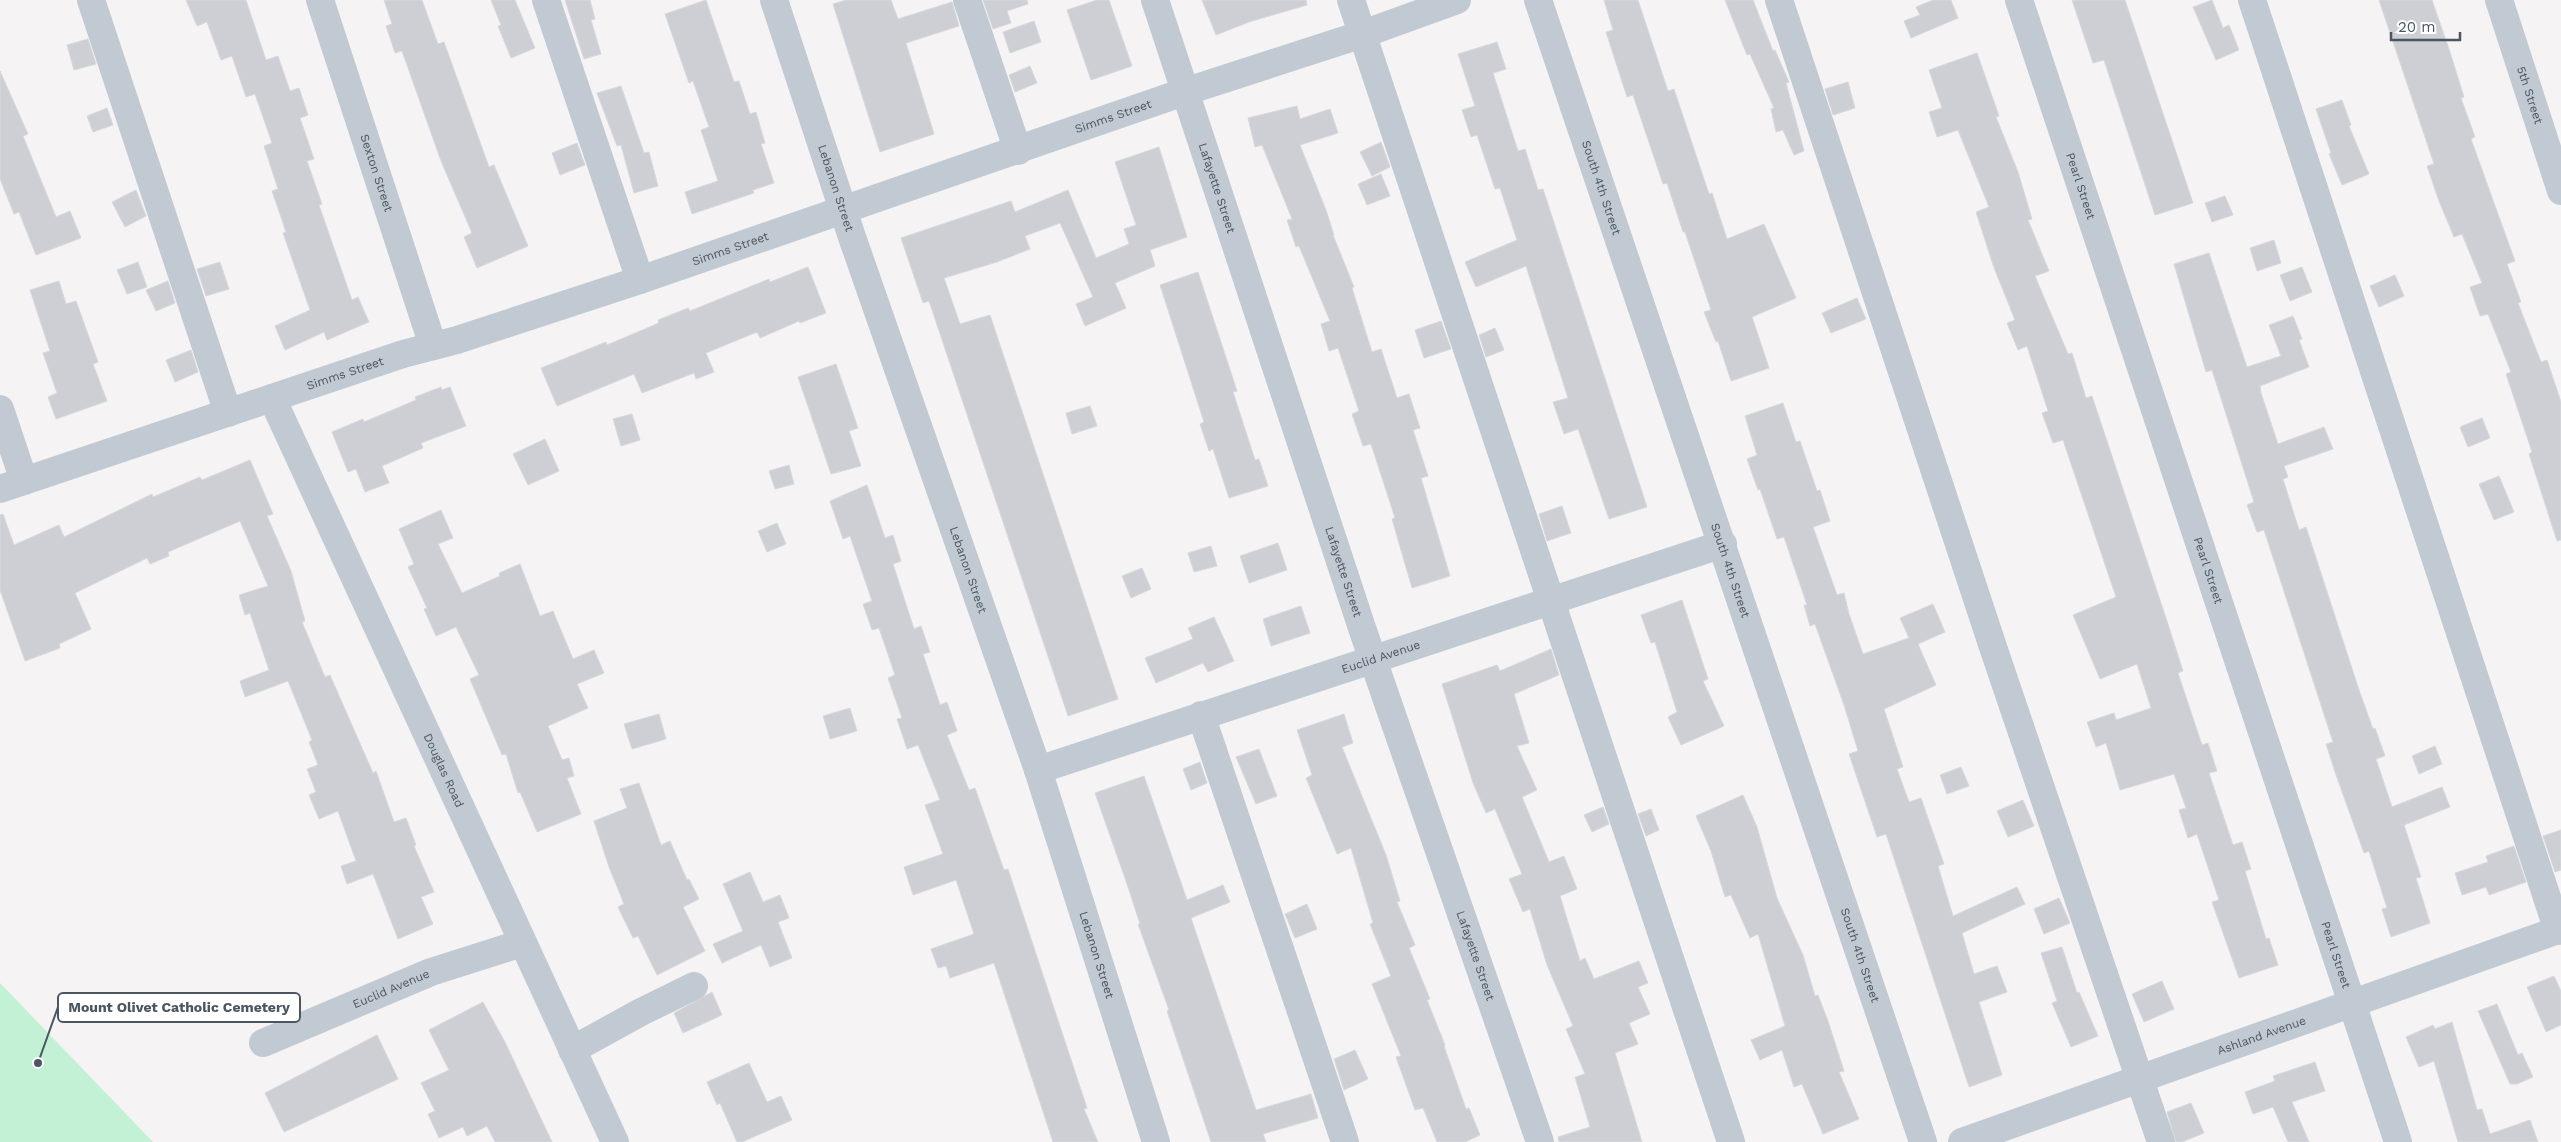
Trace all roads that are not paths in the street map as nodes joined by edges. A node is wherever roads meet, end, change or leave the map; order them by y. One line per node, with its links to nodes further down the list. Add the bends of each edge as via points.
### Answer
1 (91, 0): 23 (street)
2 (320, 0): 20 (street, Sexton Street)
3 (546, 0): 19 (street)
4 (774, 0): 18 (street, Lebanon Street)
5 (967, 0): 16 (street)
6 (1155, 0): 15 (street, Lafayette Street)
7 (1351, 0): 14 (street)
8 (1457, 0): 14 (street, Simms Street)
9 (1538, 0): 25 (street, South 4th Street)
10 (1779, 0): 36 (street, via 1993,647)
11 (2019, 0): 33 (street, Pearl Street)
12 (2252, 0): 30 (street)
13 (2499, 0): 17 (street, 5th Street)
14 (1363, 34): 15 (street, Simms Street); 26 (street)
15 (1184, 92): 16 (street, Simms Street); 27 (street, Lafayette Street)
16 (1018, 150): 18 (street, Simms Street)
17 (2561, 191)
18 (843, 209): 19 (street, Simms Street); 29 (street, Lebanon Street)
19 (640, 280): 20 (street, Simms Street)
20 (433, 346): 21 (street, Simms Street)
21 (272, 398): 23 (street, Simms Street); 31 (street, Douglas Road)
22 (0, 409): 24 (street)
23 (228, 412): 24 (street, Simms Street)
24 (12, 485)
25 (1723, 544): 26 (street, Euclid Avenue); 42 (street, South 4th Street)
26 (1551, 600): 27 (street, Euclid Avenue); 41 (street)
27 (1372, 658): 28 (street, Euclid Avenue); 40 (street, Lafayette Street)
28 (1201, 715): 29 (street, Euclid Avenue); 39 (street)
29 (1038, 770): 38 (street, Lebanon Street)
30 (2560, 930): 33 (street, Ashland Avenue)
31 (522, 943): 34 (street, Euclid Avenue, via 431,972); 35 (street, Douglas Road)
32 (694, 986): 35 (street)
33 (2353, 1004): 36 (street, Ashland Avenue); 45 (street, Pearl Street)
34 (263, 1043)
35 (572, 1050): 37 (street, Douglas Road)
36 (2141, 1079): 43 (street, Ashland Avenue); 44 (street)
37 (615, 1142)
38 (1156, 1142)
39 (1345, 1142)
40 (1540, 1142)
41 (1731, 1142)
42 (1923, 1142)
43 (1962, 1142)
44 (2162, 1142)
45 (2398, 1142)

